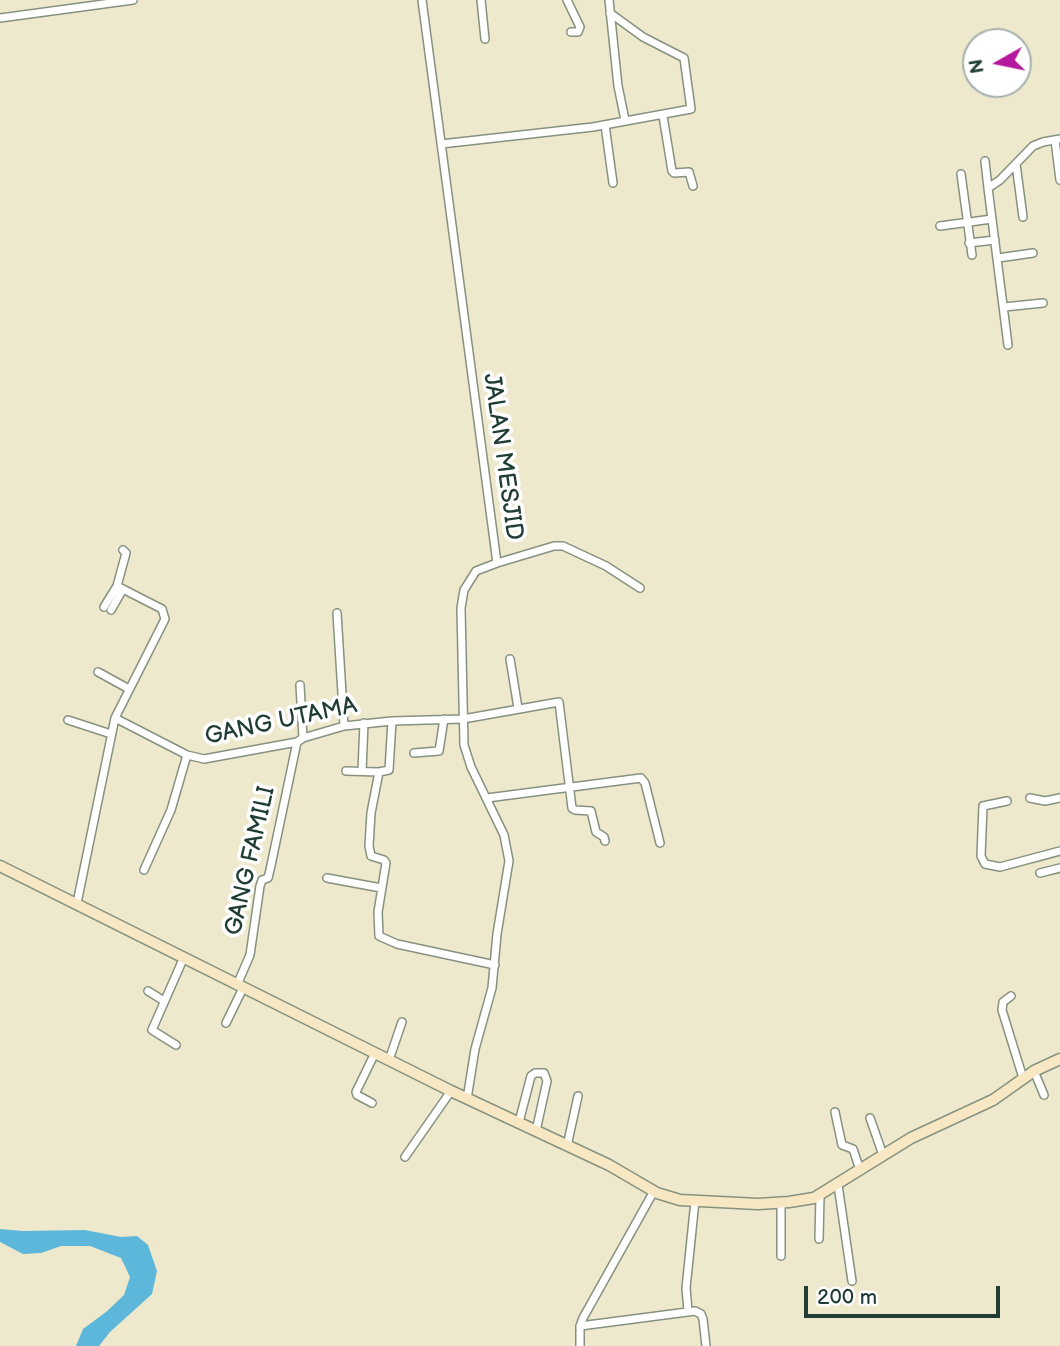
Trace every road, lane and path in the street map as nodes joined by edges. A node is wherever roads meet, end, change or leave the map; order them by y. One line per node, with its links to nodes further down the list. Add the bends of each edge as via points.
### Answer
1 (133, 0): 7 (street)
2 (422, 0): 14 (street, JALAN MESJID)
3 (481, 0): 9 (street)
4 (567, 0): 8 (street, via 580,27)
5 (609, 0): 6 (street)
6 (611, 13): 10 (street, via 643,37 684,58 691,109); 11 (street)
7 (0, 18)
8 (571, 32)
9 (485, 39)
10 (663, 116): 11 (street); 20 (street, via 672,173 689,172)
11 (625, 120): 12 (street)
12 (605, 125): 14 (street); 19 (street)
13 (1058, 139): 16 (street, via 1033,146); 18 (street)
14 (442, 144): 35 (street, JALAN MESJID)
15 (985, 161): 21 (street)
16 (1016, 164): 21 (street); 22 (street)
17 (961, 174): 24 (street)
18 (1060, 180)
19 (612, 183)
20 (693, 186)
21 (988, 188): 23 (street)
22 (1023, 216)
23 (992, 219): 24 (street); 26 (street)
24 (967, 223): 25 (street); 27 (street)
25 (940, 226)
26 (995, 240): 27 (street); 30 (street)
27 (969, 243): 29 (street)
28 (1033, 253): 30 (street)
29 (972, 255)
30 (998, 258): 32 (street)
31 (1043, 303): 32 (street)
32 (1004, 307): 33 (street)
33 (1008, 345)
34 (123, 550): 36 (street)
35 (497, 563): 37 (street, via 563,546); 47 (street, JALAN MESJID, via 476,571 462,598)
36 (120, 587): 38 (street); 43 (street, via 162,609 165,616)
37 (640, 588)
38 (108, 608)
39 (337, 613): 51 (street)
40 (510, 659): 44 (street)
41 (98, 672): 43 (street)
42 (300, 685): 53 (street)
43 (130, 689): 45 (street)
44 (518, 708): 47 (street, GANG UTAMA); 59 (street, GANG UTAMA, via 559,702)
45 (115, 718): 52 (street); 55 (street, GANG UTAMA)
46 (444, 719): 47 (street, GANG UTAMA); 49 (street, GANG UTAMA); 54 (street, via 438,752)
47 (463, 719): 60 (street, JALAN MESJID, via 467,758)
48 (68, 720): 52 (street)
49 (392, 721): 50 (street, GANG UTAMA); 58 (street, via 389,770)
50 (364, 723): 51 (street, GANG UTAMA); 57 (street)
51 (344, 726): 53 (street, GANG UTAMA)
52 (111, 734): 73 (street)
53 (300, 740): 55 (street, GANG UTAMA, via 204,759); 76 (street, GANG FAMILI, via 268,878 261,881 250,955)
54 (414, 753)
55 (187, 755): 69 (street)
56 (346, 771): 57 (street)
57 (362, 771): 58 (street)
58 (379, 772): 72 (street, via 369,846 371,856 386,863)
59 (569, 787): 60 (street); 64 (street, via 573,809 591,811 596,832); 65 (street, via 643,780)
60 (487, 798): 75 (street, JALAN MESJID, via 509,853)
61 (1031, 798): 62 (street)
62 (1060, 798)
63 (1007, 801): 66 (street, via 983,806 981,856 985,864 1000,867)
64 (605, 841)
65 (660, 843)
66 (1060, 851)
67 (0, 866): 73 (street)
68 (1060, 868): 70 (street)
69 (144, 870)
70 (1040, 873)
71 (327, 878): 72 (street)
72 (381, 888): 75 (street, via 377,923 381,939)
73 (77, 904): 74 (street)
74 (184, 957): 76 (street); 79 (street)
75 (495, 965): 91 (street, JALAN MESJID)
76 (240, 987): 81 (street); 83 (street)
77 (148, 991): 79 (street)
78 (1011, 996): 87 (street, via 1002,1010)
79 (164, 1001): 82 (street, via 152,1031)
80 (402, 1022): 85 (street)
81 (226, 1023)
82 (176, 1045)
83 (375, 1053): 85 (street); 92 (street, via 356,1094)
84 (1060, 1059): 86 (street)
85 (389, 1060): 88 (street)
86 (1034, 1071): 87 (street); 89 (street)
87 (1023, 1079): 98 (street, via 993,1100 921,1132)
88 (451, 1091): 91 (street); 99 (street)
89 (1044, 1095)
90 (578, 1096): 97 (street)
91 (467, 1099): 95 (street)
92 (372, 1103)
93 (835, 1112): 100 (street, via 842,1145 853,1149)
94 (870, 1118): 98 (street)
95 (519, 1122): 96 (street); 96 (street, via 531,1076 544,1073 547,1086)
96 (536, 1131): 97 (street)
97 (567, 1146): 102 (street)
98 (883, 1155): 100 (street)
99 (405, 1157)
100 (860, 1170): 101 (street)
101 (838, 1185): 103 (street); 108 (street)
102 (654, 1191): 104 (street); 110 (street)
103 (820, 1196): 105 (street); 106 (street)
104 (695, 1201): 105 (street); 109 (street)
105 (781, 1203): 107 (street)
106 (819, 1239)
107 (781, 1256)
108 (852, 1282)
109 (688, 1311): 110 (street); 112 (street, via 701,1314)
110 (580, 1326): 111 (street)
111 (580, 1346)
112 (706, 1346)

